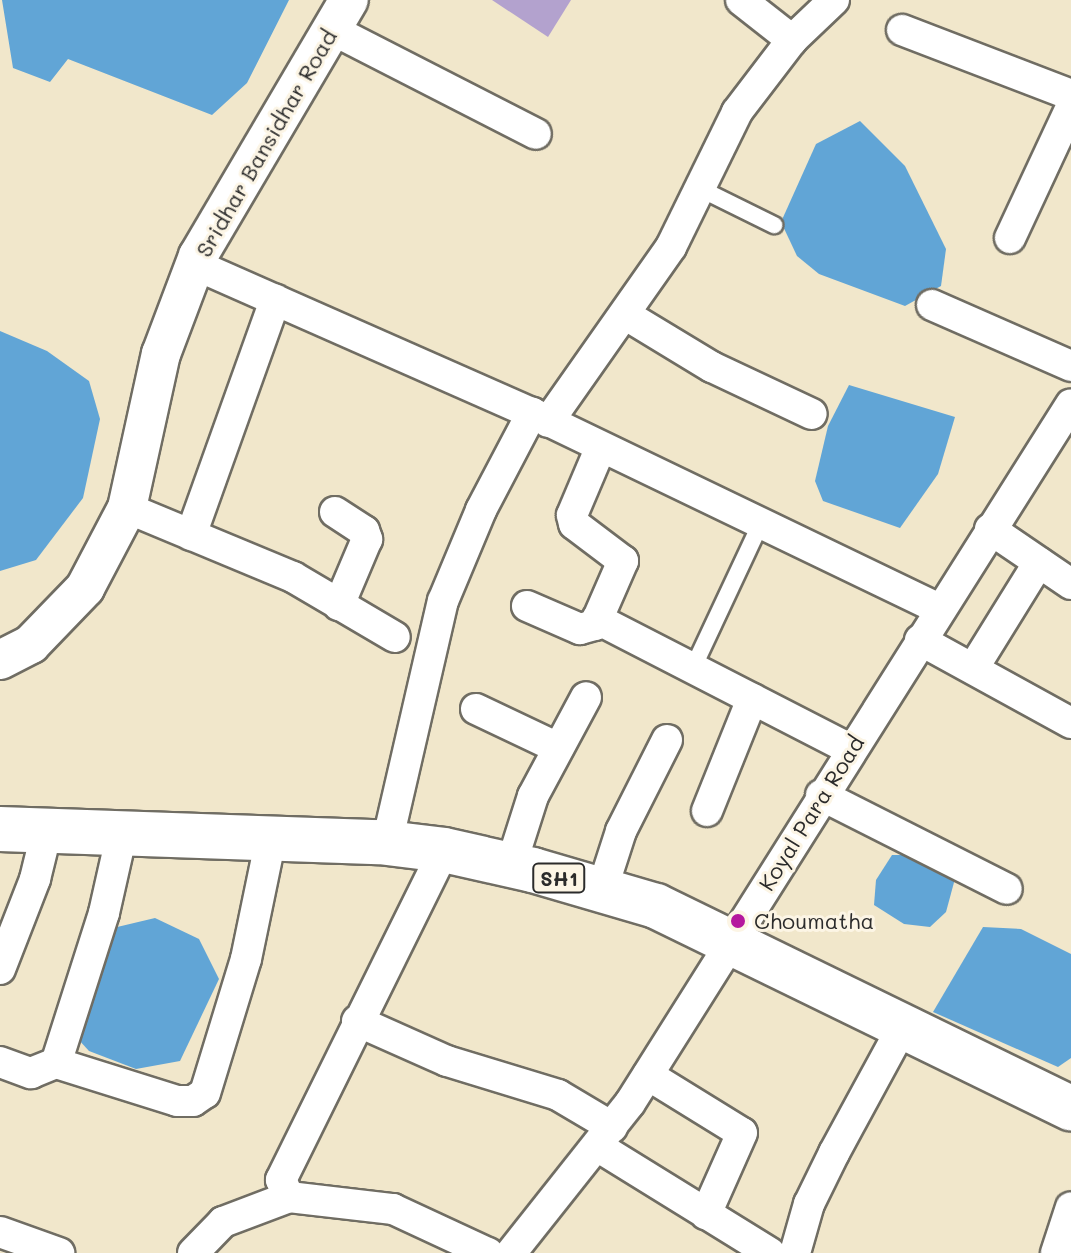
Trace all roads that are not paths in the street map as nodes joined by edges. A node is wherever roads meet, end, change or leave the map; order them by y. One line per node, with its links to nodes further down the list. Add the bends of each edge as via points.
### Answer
1 (741, 0): 5 (street)
2 (834, 0): 5 (street)
3 (338, 10): 8 (street); 12 (street, Sridhar Bansidhar Road)
4 (902, 30): 6 (street)
5 (792, 40): 9 (street, via 737,112)
6 (1071, 95)
7 (1071, 107): 11 (street)
8 (536, 134)
9 (699, 188): 10 (lane); 15 (street, via 671,247)
10 (774, 225)
11 (1010, 238)
12 (196, 265): 13 (street); 21 (street, Sridhar Bansidhar Road, via 161,354)
13 (275, 300): 19 (street); 25 (street)
14 (932, 305): 16 (street)
15 (626, 315): 18 (street, via 712,367); 19 (street)
16 (1071, 366)
17 (1071, 404): 24 (street, Koyal Para Road)
18 (812, 414)
19 (540, 417): 20 (street); 50 (street, via 481,510 443,601)
20 (600, 449): 23 (street); 31 (street, via 572,515 574,524 623,561)
21 (127, 508): 25 (street); 34 (street, Sridhar Bansidhar Road, via 85,588 31,644)
22 (335, 512): 28 (street, via 364,531 367,539)
23 (760, 525): 30 (street); 36 (lane)
24 (990, 529): 26 (street); 30 (street, Koyal Para Road)
25 (191, 535): 28 (street, via 293,577)
26 (1039, 562): 27 (street); 35 (street)
27 (1071, 584)
28 (339, 605): 32 (street)
29 (527, 606): 31 (street, via 580,629 589,630)
30 (939, 609): 33 (street, Koyal Para Road)
31 (597, 619): 36 (street)
32 (395, 637)
33 (920, 640): 35 (street); 43 (street, Koyal Para Road)
34 (0, 660)
35 (974, 667): 40 (street)
36 (693, 668): 38 (street)
37 (586, 697): 42 (street)
38 (752, 699): 43 (street); 45 (street)
39 (476, 709): 42 (street)
40 (1071, 723)
41 (667, 740): 54 (street, via 621,831)
42 (558, 748): 52 (street, via 533,796)
43 (850, 749): 44 (street, Koyal Para Road)
44 (821, 795): 53 (street); 55 (street, Koyal Para Road)
45 (707, 811)
46 (0, 829): 47 (main road, SH1)
47 (47, 830): 48 (main road, SH1); 56 (street)
48 (122, 833): 49 (main road, SH1); 60 (street, via 104,913)
49 (271, 838): 50 (main road, SH1); 60 (street, via 246,959 205,1093 193,1101 177,1101)
50 (387, 843): 51 (main road, SH1)
51 (444, 850): 52 (main road, SH1); 57 (street)
52 (511, 865): 54 (main road, SH1)
53 (1007, 889)
54 (602, 890): 55 (main road, SH1, via 656,906)
55 (731, 942): 58 (main road, SH1); 61 (street, Koyal Para Road)
56 (0, 969)
57 (357, 1021): 63 (street, via 447,1061 558,1095); 64 (street, via 281,1180)
58 (903, 1026): 62 (main road, SH1); 74 (street, via 834,1153)
59 (0, 1062): 60 (street, via 31,1073)
60 (56, 1063)
61 (648, 1075): 63 (street, Koyal Para Road); 66 (street, via 742,1133)
62 (1071, 1108)
63 (604, 1136): 66 (street); 72 (street, Koyal Para Road)
64 (289, 1197): 68 (street, via 393,1209); 70 (street, via 223,1222)
65 (1071, 1207): 75 (street)
66 (706, 1214): 73 (street)
67 (0, 1232): 69 (street)
68 (430, 1241): 71 (street)
69 (59, 1253)
70 (193, 1253)
71 (488, 1253)
72 (511, 1253)
73 (770, 1253)
74 (795, 1253)
75 (1056, 1253)

